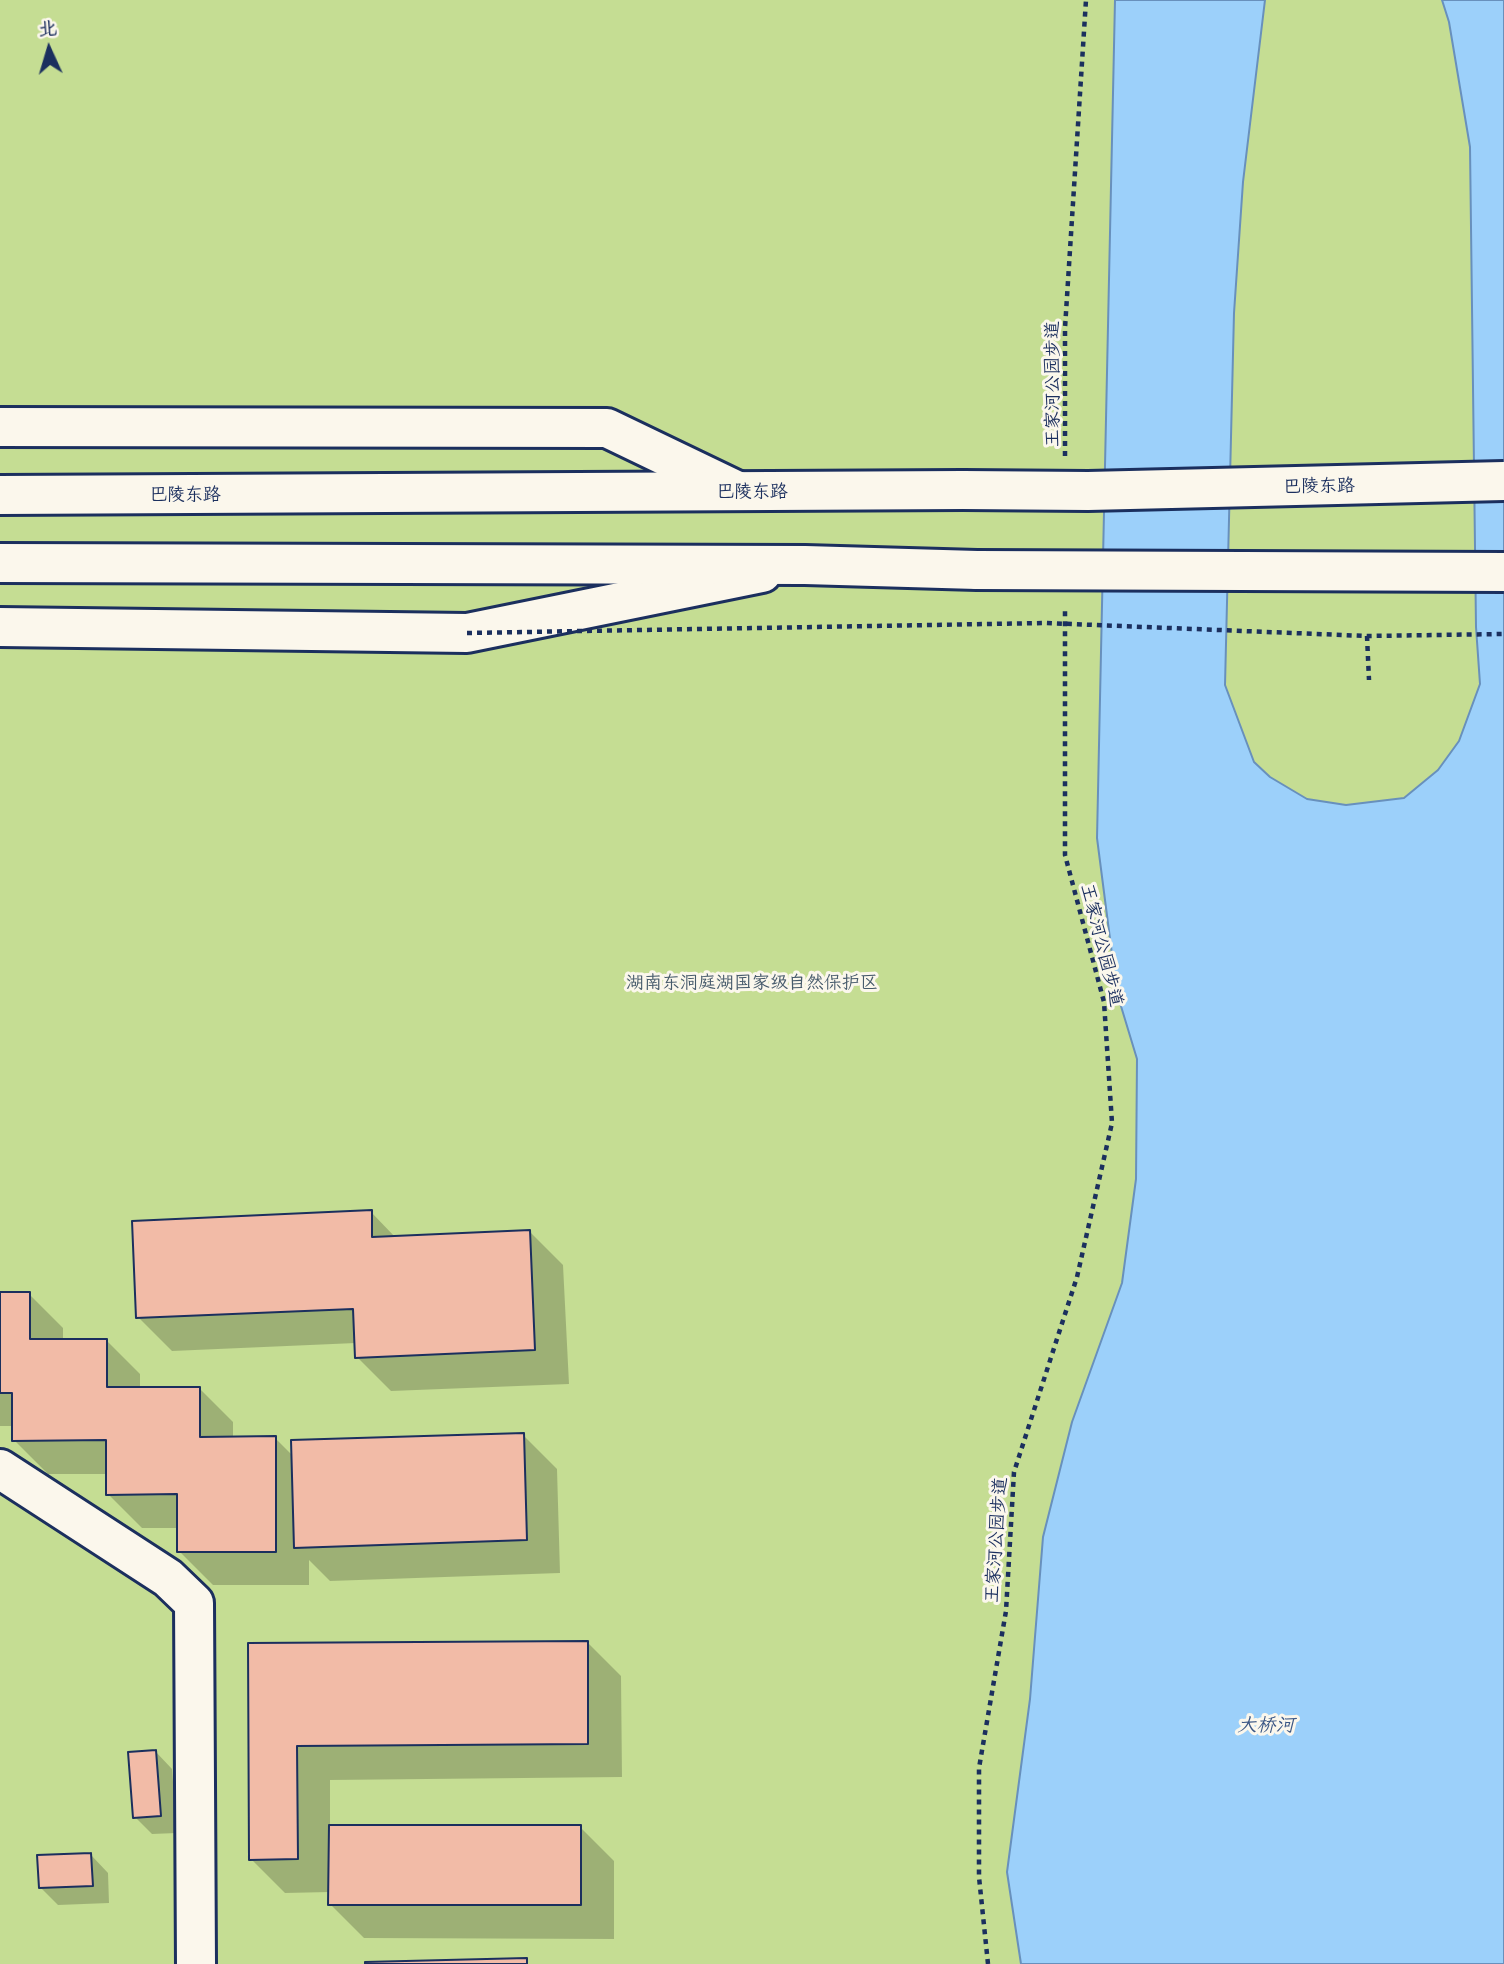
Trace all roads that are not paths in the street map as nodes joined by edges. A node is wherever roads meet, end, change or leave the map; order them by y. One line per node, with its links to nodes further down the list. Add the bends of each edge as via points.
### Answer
1 (0, 427): 3 (main road, via 607,428)
2 (1504, 481): 3 (main road, 巴陵东路, bridge, via 1088,491)
3 (738, 491): 4 (main road, 巴陵东路)
4 (0, 495)
5 (0, 563): 6 (main road)
6 (805, 565): 7 (main road, bridge); 8 (main road, via 467,633)
7 (1504, 572)
8 (0, 627)
9 (0, 1469): 10 (main road, via 167,1578 194,1603)
10 (196, 1964)

